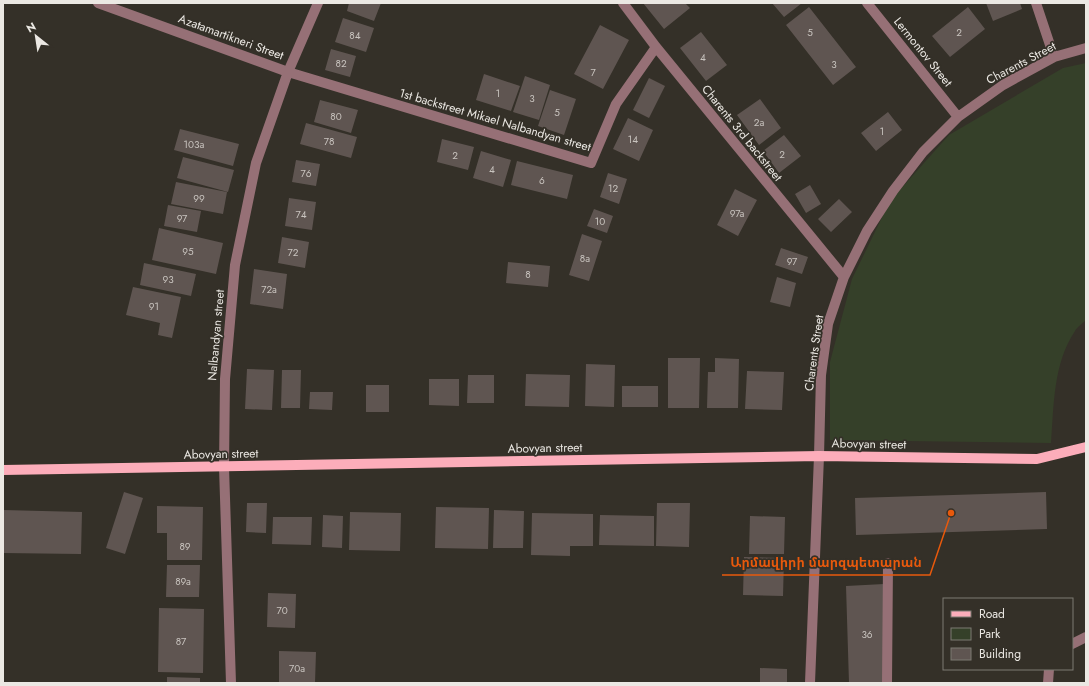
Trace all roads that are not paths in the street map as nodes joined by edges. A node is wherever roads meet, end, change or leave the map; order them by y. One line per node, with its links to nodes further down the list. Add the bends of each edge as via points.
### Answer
1 (98, 3): 9 (street, Azatamartikneri Street)
2 (318, 3): 9 (street, Nalbandyan street)
3 (623, 3): 6 (street, Charents 3rd backstreet)
4 (867, 3): 10 (street, Lermontov Street)
5 (1036, 3): 8 (street)
6 (656, 47): 9 (street, 1st backstreet Mikael Nalbandyan street, via 616,104 591,164); 11 (street, Charents 3rd backstreet)
7 (1086, 48): 8 (street, Charents Street)
8 (1054, 57): 10 (street, Charents Street, via 1002,85)
9 (288, 72): 14 (street, Nalbandyan street, via 256,163 235,265 225,379)
10 (958, 117): 11 (street, Charents Street, via 923,152 893,190 866,231)
11 (844, 277): 13 (street, Charents Street, via 828,324 821,375)
12 (1086, 448): 13 (main road, Abovyan street, via 1037,460)
13 (820, 456): 14 (main road, Abovyan street); 21 (street, Charents Street)
14 (224, 467): 15 (main road, Abovyan street); 20 (street, Nalbandyan street)
15 (3, 470)
16 (888, 563): 22 (street)
17 (1086, 637): 18 (street)
18 (1073, 644)
19 (1049, 670): 23 (street)
20 (231, 683)
21 (810, 683)
22 (887, 683)
23 (1048, 683)

